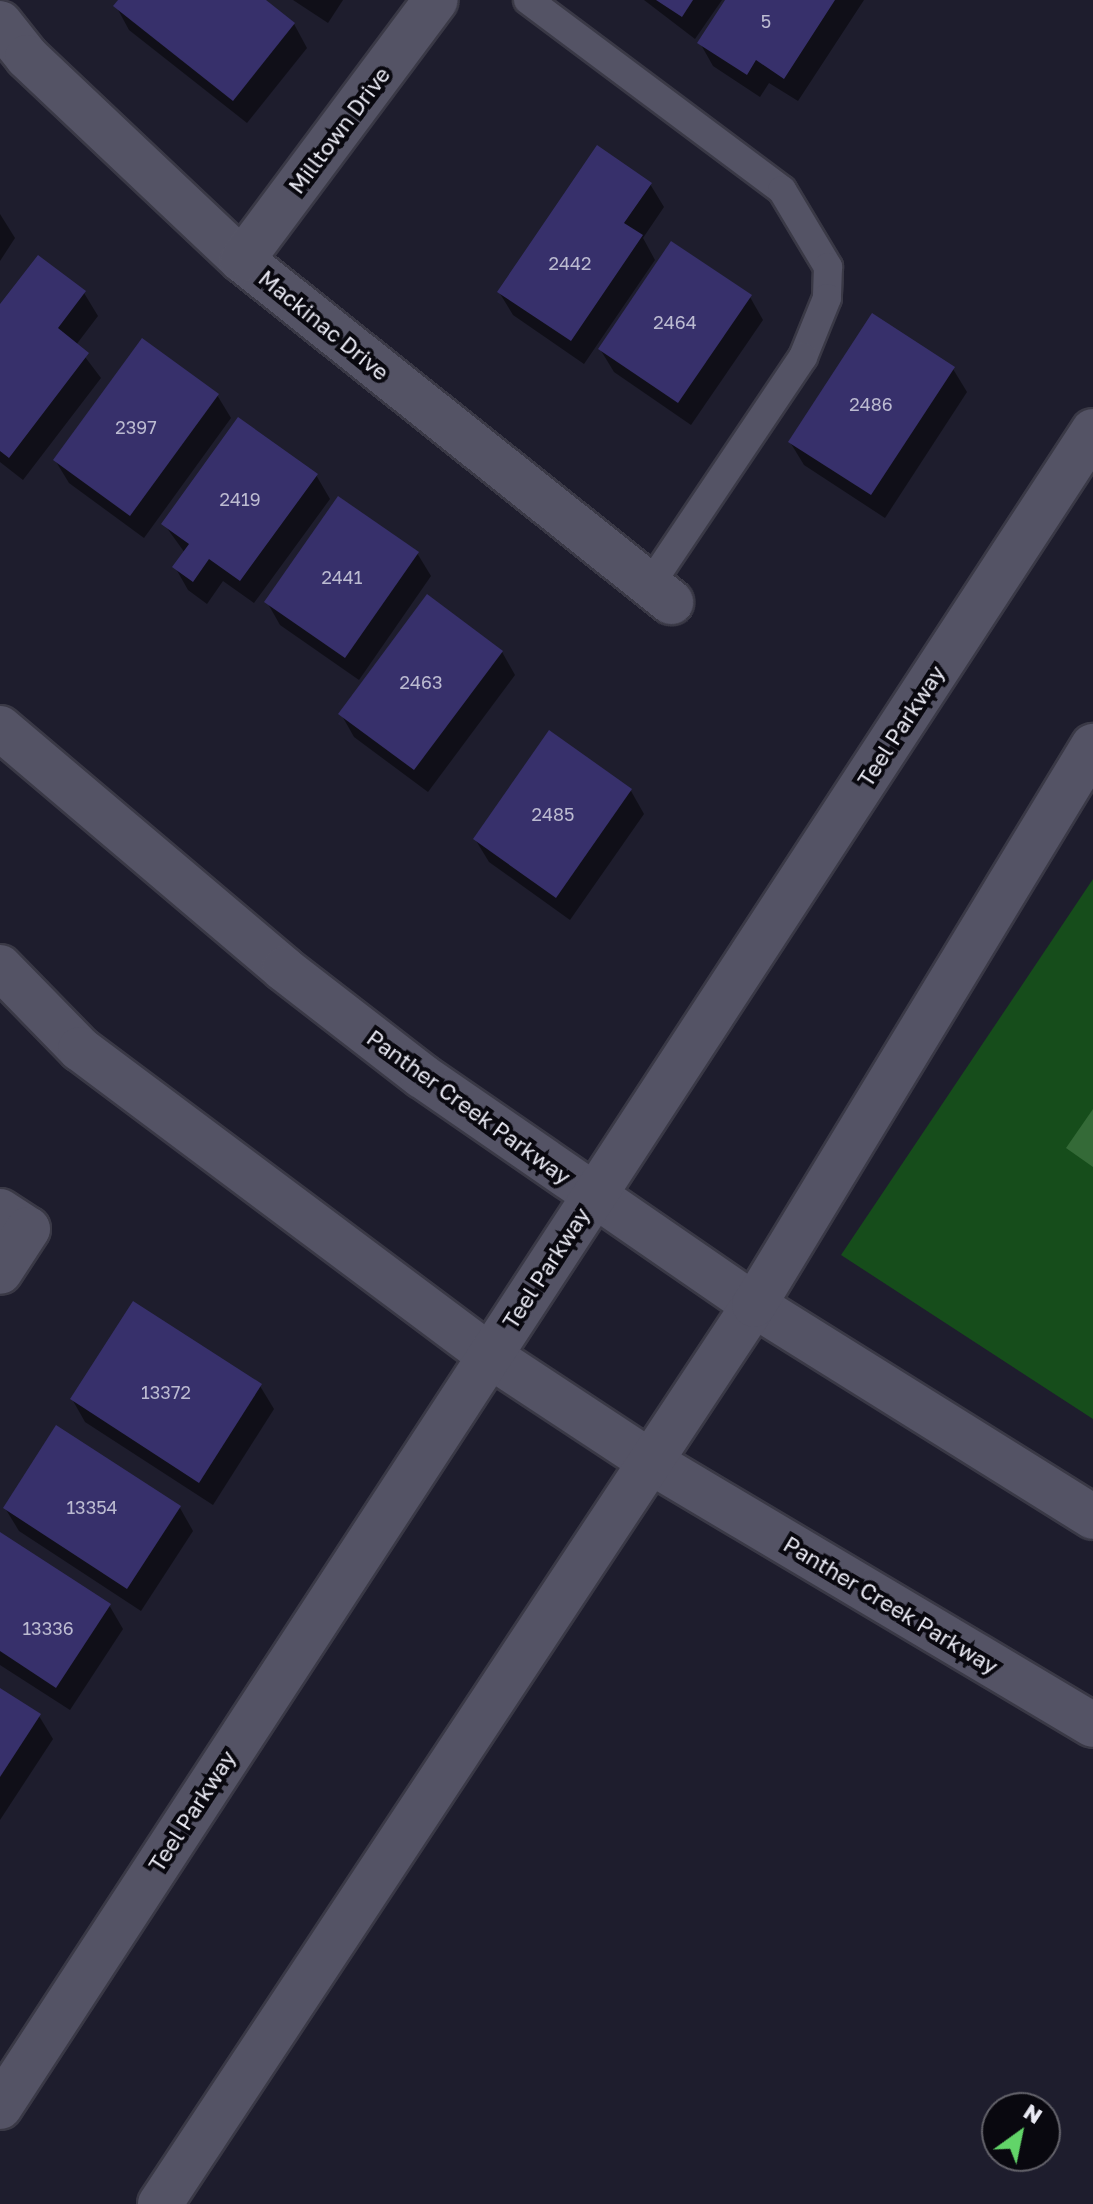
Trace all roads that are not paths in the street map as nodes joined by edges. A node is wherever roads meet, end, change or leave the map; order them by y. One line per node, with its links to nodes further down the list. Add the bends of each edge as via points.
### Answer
1 (436, 0): 4 (main road, Milltown Drive)
2 (528, 0): 6 (lane, via 782,190 828,267 827,298 803,357)
3 (0, 23): 4 (main road, Mackinac Drive, via 27,57)
4 (242, 260): 6 (main road, Mackinac Drive)
5 (1093, 431): 10 (main road, Teel Parkway)
6 (660, 594)
7 (0, 728): 10 (main road, Panther Creek Parkway, via 284,969)
8 (1093, 746): 13 (main road)
9 (0, 967): 14 (main road, Panther Creek Parkway, via 80,1049)
10 (594, 1196): 13 (main road, Panther Creek Parkway); 14 (main road, Teel Parkway)
11 (14, 1220): 12 (main road)
12 (0, 1272)
13 (754, 1305): 15 (main road); 16 (main road, Panther Creek Parkway)
14 (490, 1356): 15 (main road, Panther Creek Parkway); 18 (main road, Teel Parkway)
15 (651, 1462): 17 (main road, Panther Creek Parkway); 19 (main road)
16 (1093, 1517)
17 (1093, 1725)
18 (0, 2107)
19 (160, 2204)

